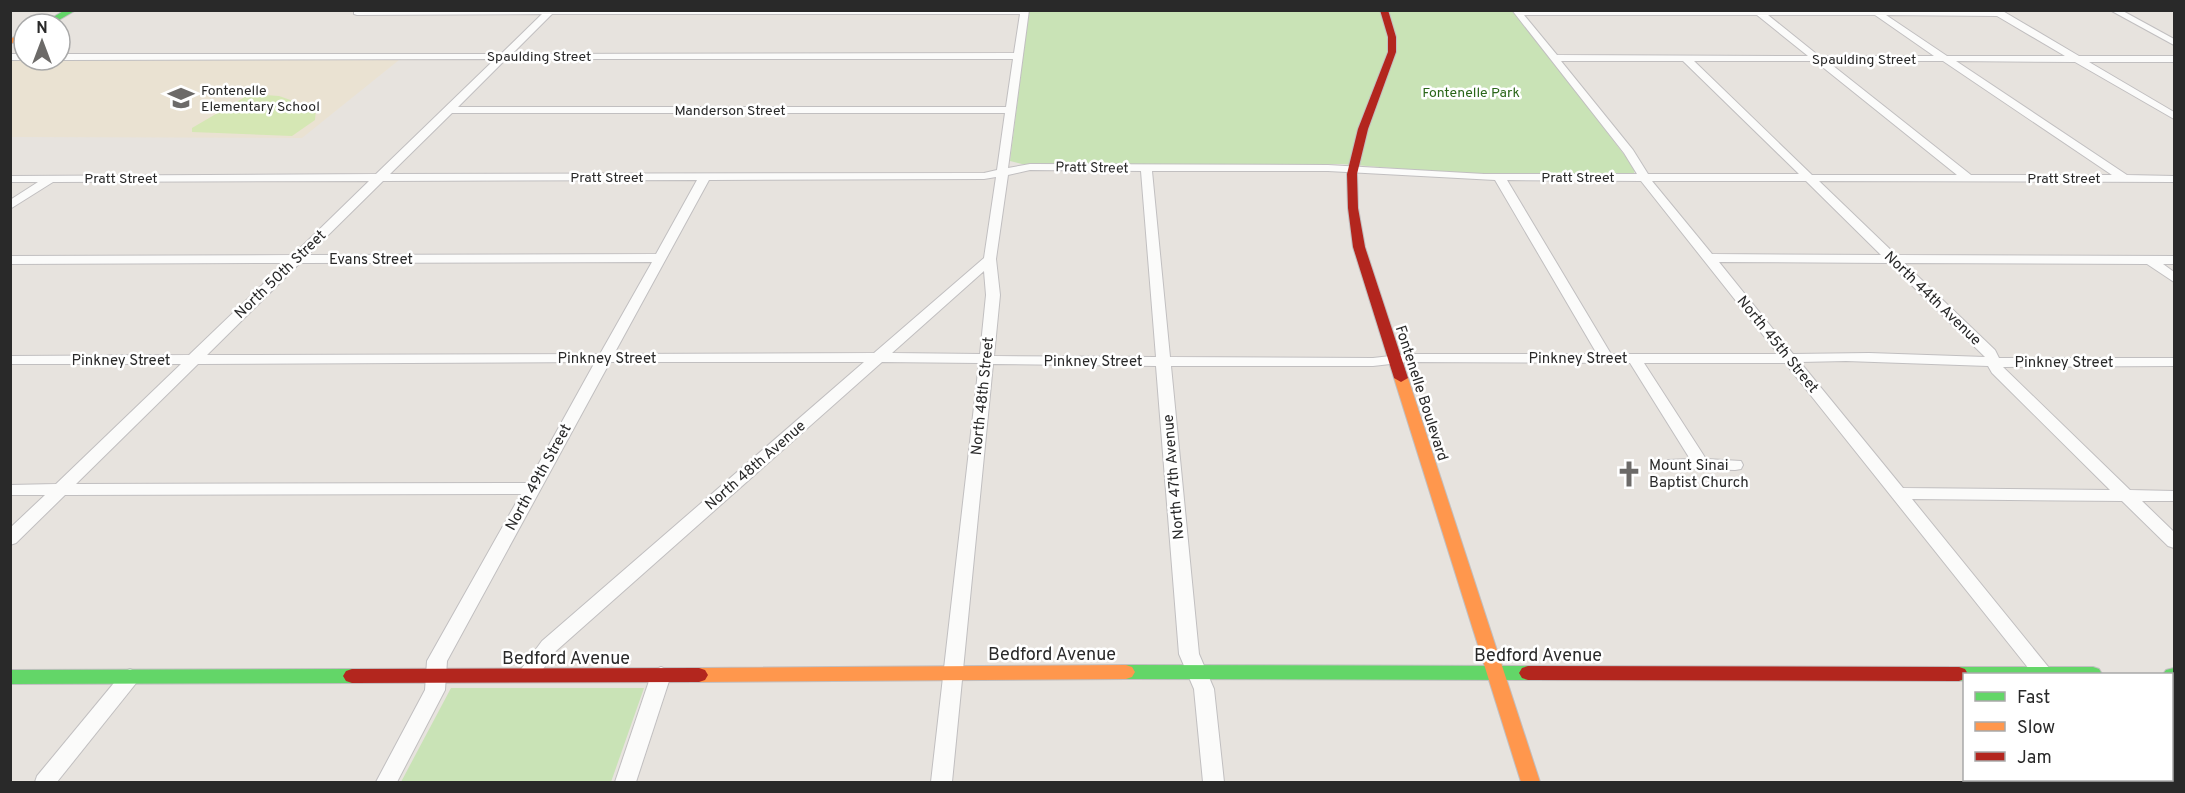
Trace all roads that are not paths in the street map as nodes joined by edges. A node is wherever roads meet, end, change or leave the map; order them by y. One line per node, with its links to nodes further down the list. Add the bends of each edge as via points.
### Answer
1 (1383, 10): 24 (main road, Fontenelle Boulevard, via 1392,37 1392,52 1363,129)
2 (2114, 10): 10 (street)
3 (550, 11): 4 (street); 6 (street); 11 (street, North 50th Street)
4 (1025, 11): 12 (street, North 48th Street)
5 (1516, 11): 7 (street); 14 (street, North 45th Street)
6 (357, 12)
7 (1758, 12): 8 (street); 16 (street)
8 (1876, 12): 9 (street); 17 (street)
9 (1996, 12): 18 (street)
10 (2175, 42)
11 (504, 56): 12 (street, Spaulding Street); 13 (street, Spaulding Street); 20 (street, North 50th Street)
12 (1019, 56): 21 (street, North 48th Street)
13 (72, 57)
14 (1554, 58): 15 (street, Spaulding Street); 28 (street, North 45th Street)
15 (1685, 58): 16 (street, Spaulding Street); 32 (street, North 44th Avenue)
16 (1817, 58): 17 (street, Spaulding Street); 33 (street)
17 (1946, 59): 18 (street, Spaulding Street); 34 (street)
18 (2077, 59): 19 (street, Spaulding Street); 22 (street)
19 (2175, 59)
20 (448, 110): 21 (street, Manderson Street); 31 (street, North 50th Street)
21 (1012, 110): 25 (street, North 48th Street)
22 (2175, 116)
23 (1146, 168): 24 (street, Pratt Street); 25 (street, Pratt Street, via 1029,167); 55 (street, North 47th Avenue)
24 (1353, 170): 27 (street, Pratt Street); 54 (main road, Fontenelle Boulevard, via 1359,247)
25 (1003, 173): 26 (street, Pratt Street); 41 (street, North 48th Street)
26 (705, 177): 31 (street, Pratt Street); 37 (street, North 49th Street)
27 (1499, 177): 28 (street, Pratt Street); 48 (street)
28 (1645, 177): 32 (street, Pratt Street); 38 (street, North 45th Street)
29 (10, 178): 30 (street, Pratt Street)
30 (52, 178): 31 (street, Pratt Street); 36 (street)
31 (379, 178): 40 (street, North 50th Street)
32 (1809, 178): 33 (street, Pratt Street); 39 (street, North 44th Avenue)
33 (1968, 178): 34 (street, Pratt Street)
34 (2123, 178): 35 (street, Pratt Street)
35 (2175, 179)
36 (10, 206)
37 (659, 258): 40 (street, Evans Street); 46 (street, North 49th Street)
38 (1708, 258): 39 (street); 50 (street, North 45th Street)
39 (1892, 258): 43 (street); 56 (street, North 44th Avenue, via 1990,353)
40 (296, 259): 42 (street, Evans Street); 53 (street, North 50th Street)
41 (990, 259): 47 (street, North 48th Avenue); 51 (street, North 48th Street, via 993,295)
42 (10, 260)
43 (2150, 260): 44 (street); 45 (street)
44 (2175, 260)
45 (2175, 278)
46 (604, 358): 47 (street, Pinkney Street); 53 (street, Pinkney Street); 61 (street, North 49th Street)
47 (878, 358): 51 (street, Pinkney Street); 76 (street, North 48th Avenue, via 549,646)
48 (1606, 358): 49 (street, Pinkney Street); 54 (street, Pinkney Street)
49 (1635, 358): 50 (street, Pinkney Street); 59 (street)
50 (1789, 358): 56 (street, Pinkney Street, via 1896,357); 64 (street, North 45th Street)
51 (986, 359): 55 (street, Pinkney Street); 69 (street, North 48th Street)
52 (10, 360): 53 (street, Pinkney Street)
53 (193, 360): 62 (street, North 50th Street)
54 (1394, 360): 55 (street, Pinkney Street); 71 (main road, Fontenelle Boulevard)
55 (1163, 362): 70 (street, North 47th Avenue, via 1189,654)
56 (1994, 362): 57 (street, Pinkney Street); 65 (street, North 44th Avenue, via 1997,370)
57 (2175, 362)
58 (1674, 464): 59 (street)
59 (1701, 464): 60 (street)
60 (1735, 465)
61 (532, 488): 62 (street); 75 (street, North 49th Street, via 437,661)
62 (61, 489): 63 (street); 67 (street, North 50th Street)
63 (10, 490)
64 (1897, 493): 65 (street); 72 (street, North 45th Street)
65 (2126, 495): 66 (street); 68 (street, North 44th Avenue)
66 (2175, 496)
67 (10, 539)
68 (2175, 542)
69 (952, 672): 70 (main road, Bedford Avenue); 74 (main road, Bedford Avenue); 82 (street, North 48th Street)
70 (1196, 673): 71 (main road, Bedford Avenue); 83 (street, North 47th Avenue, via 1204,689)
71 (1496, 673): 73 (main road, Bedford Avenue); 84 (main road, Fontenelle Boulevard)
72 (2043, 673)
73 (1963, 674)
74 (661, 675): 76 (main road, Bedford Avenue); 81 (street)
75 (436, 676): 76 (main road, Bedford Avenue); 78 (main road, Bedford Avenue); 80 (street, North 49th Street, via 435,690)
76 (526, 676)
77 (10, 677): 78 (main road, Bedford Avenue)
78 (130, 677): 79 (street)
79 (45, 783)
80 (386, 783)
81 (625, 783)
82 (941, 783)
83 (1213, 783)
84 (1531, 783)

